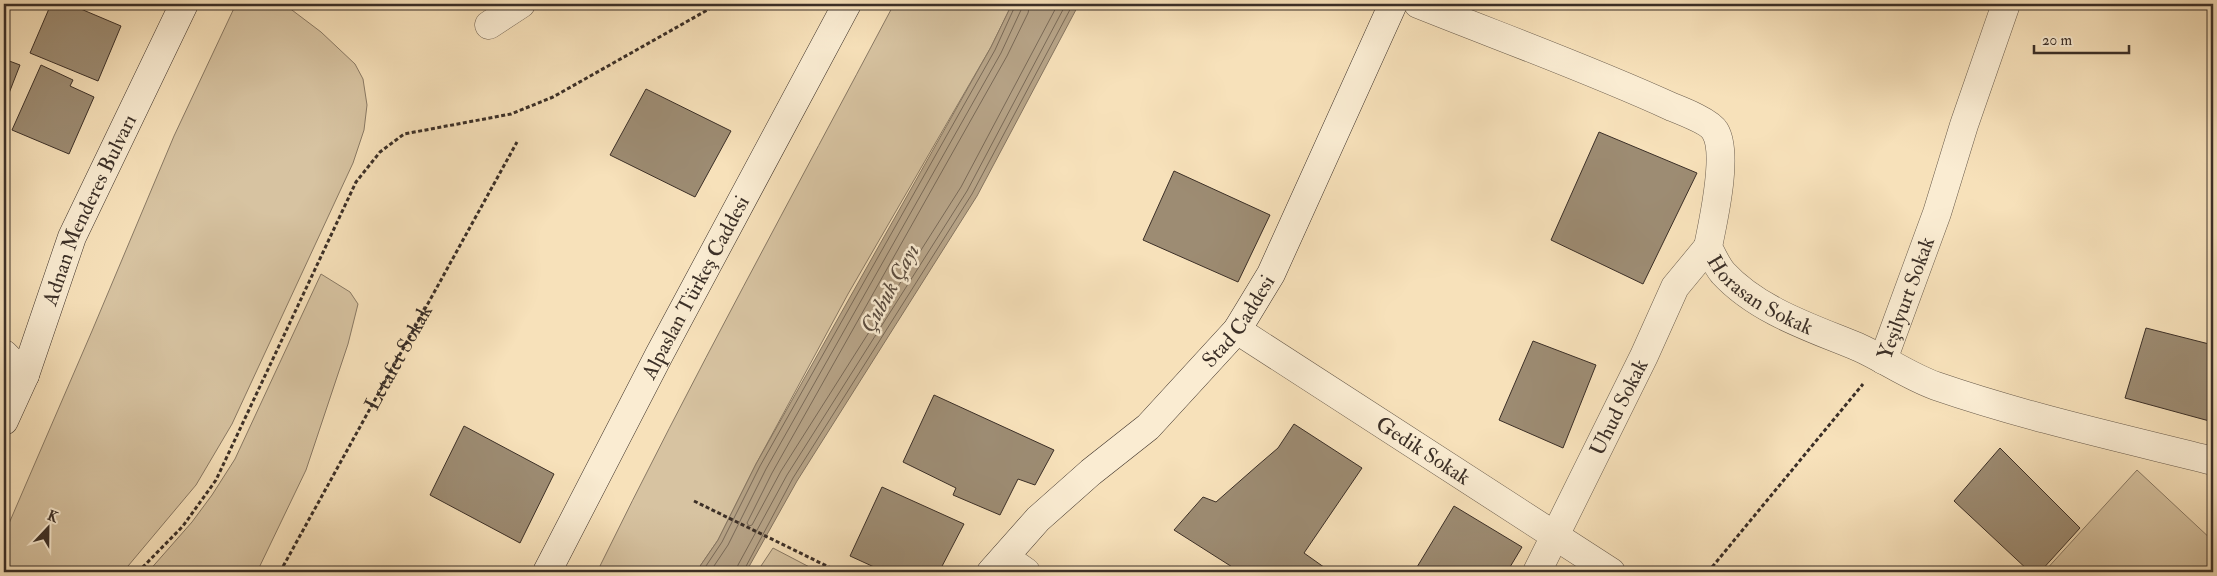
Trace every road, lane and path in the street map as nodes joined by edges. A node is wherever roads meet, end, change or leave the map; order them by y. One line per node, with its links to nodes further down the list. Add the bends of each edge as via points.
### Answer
1 (184, 4): 14 (street, Adnan Menderes Bulvarı, via 72,237)
2 (521, 4): 8 (street)
3 (718, 4): 21 (path, via 553,97 511,114 404,134 380,152 356,182 216,480 183,526)
4 (846, 4): 23 (street, Alpaslan Türkeş Caddesi)
5 (1394, 4): 11 (street, Stad Caddesi, via 1271,274)
6 (1418, 4): 10 (street, Horasan Sokak, via 1649,96 1715,130 1720,144 1718,198)
7 (2006, 4): 13 (street, Yeşilyurt Sokak, via 1937,213)
8 (489, 25)
9 (517, 142): 22 (path, Letafet Sokak)
10 (1708, 247): 13 (street, Horasan Sokak, via 1723,273 1745,292 1797,322); 19 (street, Uhud Sokak, via 1675,288)
11 (1237, 330): 19 (street, Gedik Sokak); 20 (street, Stad Caddesi, via 1148,427 1038,519)
12 (4, 354): 14 (street)
13 (1883, 360): 17 (street, Horasan Sokak, via 1935,385 2000,405); 27 (path, Yeşilyurt Sokak)
14 (25, 375): 15 (street); 16 (street, Adnan Menderes Bulvarı)
15 (4, 395)
16 (4, 421)
17 (2213, 460)
18 (694, 501): 24 (path)
19 (1555, 536): 25 (street, Uhud Sokak); 26 (street, Gedik Sokak)
20 (1007, 567)
21 (138, 572)
22 (280, 572)
23 (547, 572)
24 (839, 572)
25 (1537, 572)
26 (1611, 572)
27 (1708, 572)

